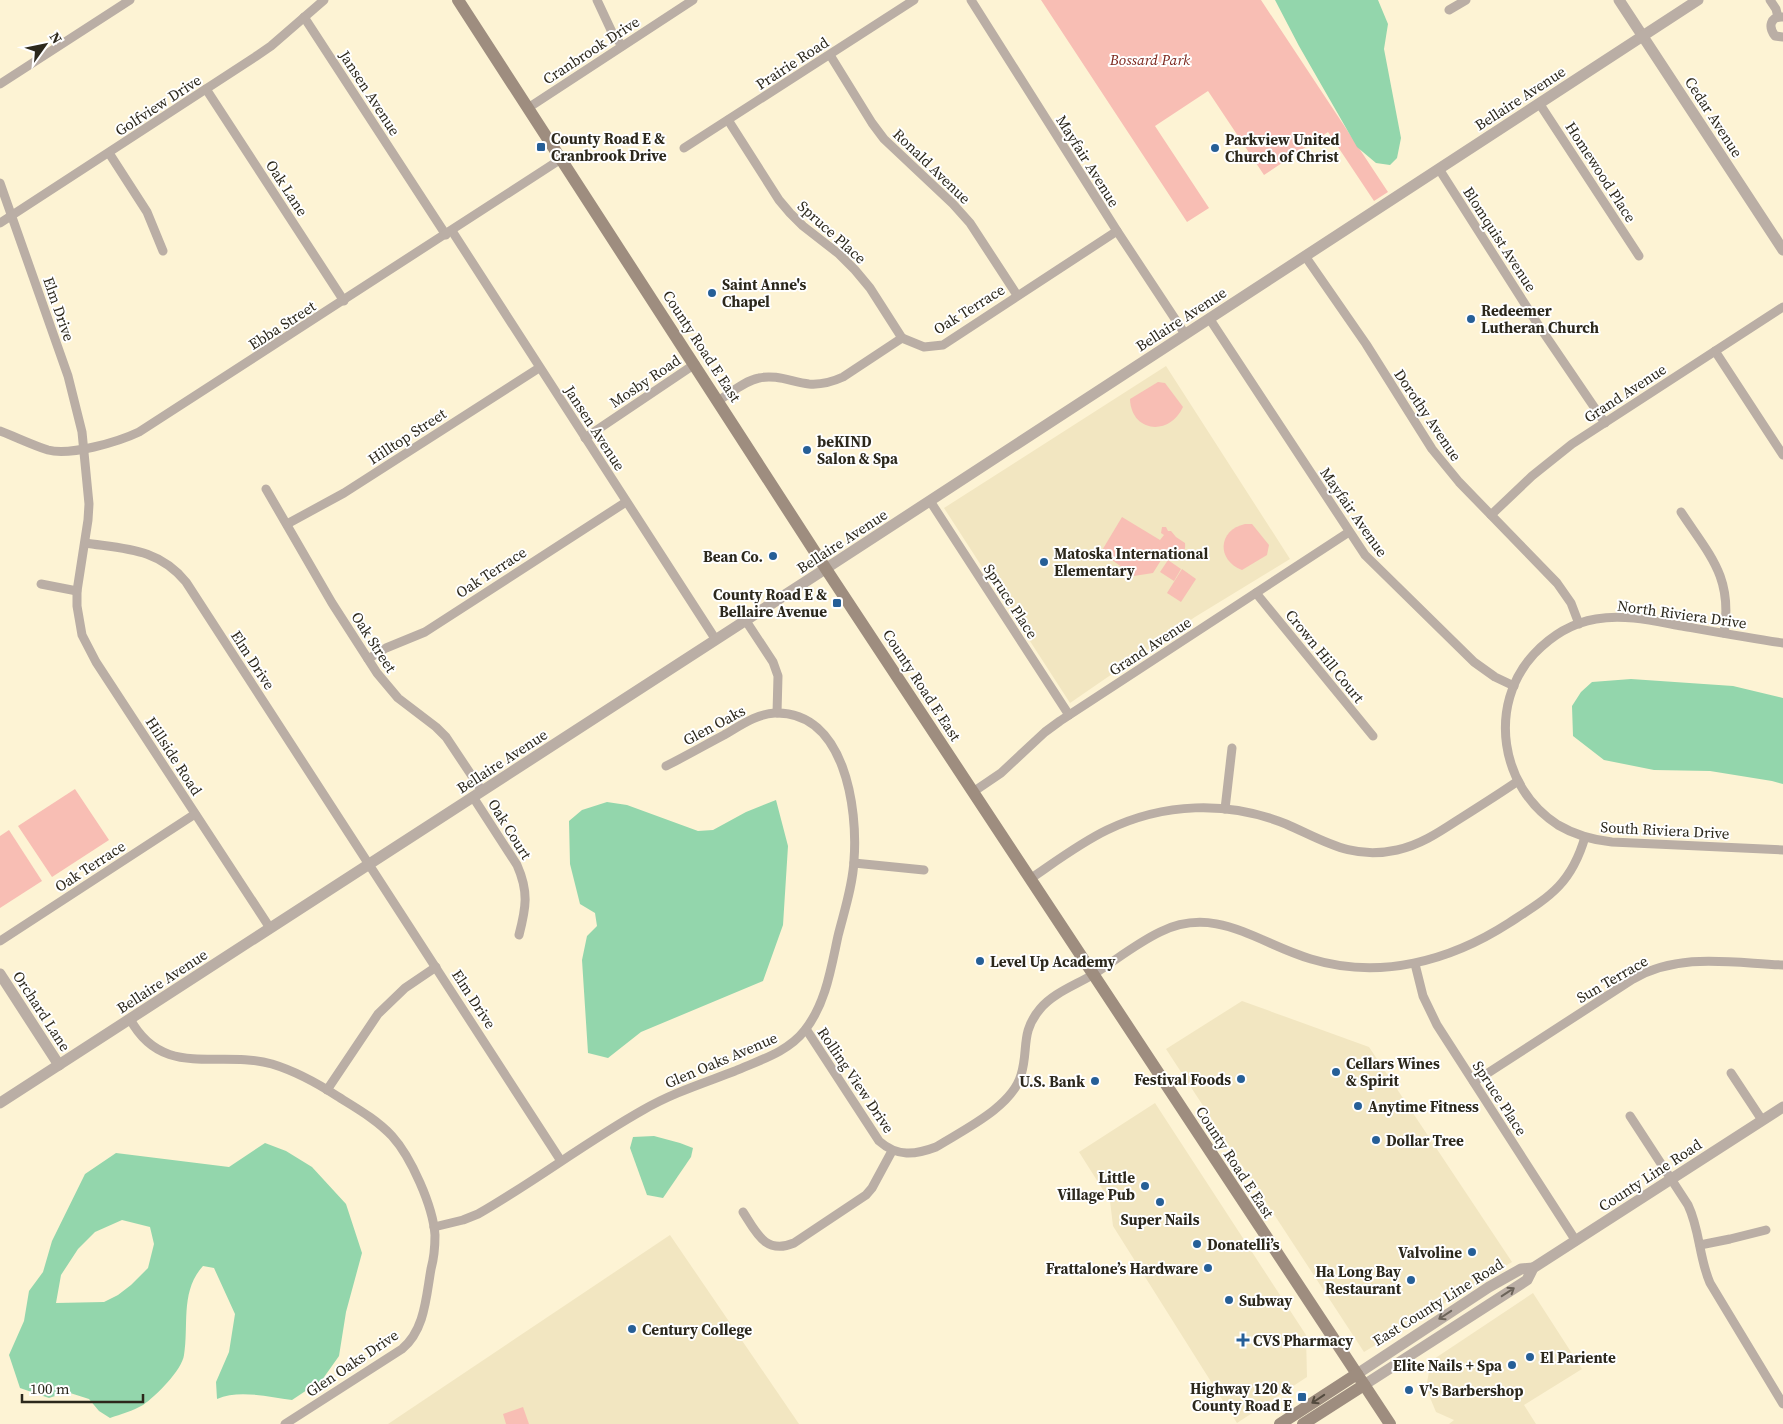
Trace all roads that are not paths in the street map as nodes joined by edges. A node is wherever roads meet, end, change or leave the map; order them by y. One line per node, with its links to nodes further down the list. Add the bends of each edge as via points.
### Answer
1 (130, 0): 19 (street)
2 (324, 0): 13 (street, Golfview Drive)
3 (458, 0): 22 (main road, County Road E East)
4 (597, 0): 17 (street)
5 (694, 0): 17 (street, Cranbrook Drive)
6 (914, 0): 18 (street, Prairie Road)
7 (971, 0): 31 (street, Mayfair Avenue)
8 (1466, 0): 12 (street)
9 (1619, 0): 15 (street, Cedar Avenue)
10 (1698, 0): 15 (street, Bellaire Avenue)
11 (1770, 0): 14 (street)
12 (1449, 10)
13 (304, 17): 20 (street, Golfview Drive, via 271,46); 32 (street, Jansen Avenue)
14 (1780, 17): 16 (street, via 1773,19 1771,31 1775,36)
15 (1642, 36): 21 (street, Bellaire Avenue); 33 (street, Cedar Avenue)
16 (1783, 37)
17 (622, 46): 22 (street, Cranbrook Drive)
18 (830, 55): 23 (street, Prairie Road); 37 (street, Ronald Avenue, via 884,139 970,223)
19 (0, 84)
20 (206, 89): 25 (street, Golfview Drive); 38 (street, Oak Lane)
21 (1539, 103): 27 (street, Bellaire Avenue); 36 (street, Homewood Place)
22 (528, 108): 26 (main road, County Road E East)
23 (728, 120): 24 (street, Prairie Road); 42 (street, Spruce Place, via 779,200 803,226 855,270)
24 (684, 148)
25 (108, 153): 29 (street, Golfview Drive); 34 (street, via 147,212)
26 (561, 159): 32 (street, Ebba Street); 44 (main road, County Road E East)
27 (1439, 169): 35 (street, Bellaire Avenue); 47 (street, Blomquist Avenue)
28 (0, 183): 29 (street, Elm Drive)
29 (12, 216): 30 (street, Golfview Drive); 50 (street, Elm Drive, via 68,376)
30 (0, 223)
31 (1117, 231): 37 (street, Oak Terrace); 41 (street, Mayfair Avenue)
32 (449, 233): 38 (street, Ebba Street); 45 (street, Jansen Avenue)
33 (1783, 250)
34 (163, 251)
35 (1305, 256): 40 (street, Bellaire Avenue); 56 (street, Dorothy Avenue, via 1444,466)
36 (1639, 256)
37 (1017, 295): 42 (street, Oak Terrace, via 943,345 924,347)
38 (344, 301): 50 (street, Ebba Street, via 140,432)
39 (1783, 307): 43 (street, Grand Avenue)
40 (1210, 318): 41 (street, Bellaire Avenue); 58 (street, Mayfair Avenue)
41 (1185, 334): 53 (street, Bellaire Avenue)
42 (902, 338): 46 (street, via 833,381 809,384 759,378 743,384)
43 (1715, 351): 47 (street, Grand Avenue); 51 (street)
44 (695, 364): 46 (main road, County Road E East); 49 (street, Mosby Road)
45 (539, 368): 49 (street, Jansen Avenue); 57 (street, Hilltop Street, via 344,493)
46 (718, 401): 60 (main road, County Road E East)
47 (1604, 423): 56 (street, Grand Avenue, via 1550,460)
48 (0, 431): 50 (street, Ebba Street, via 47,450)
49 (585, 438): 54 (street, Jansen Avenue)
50 (83, 448): 59 (street, Elm Drive, via 89,504)
51 (1783, 455)
52 (266, 489): 57 (street, Oak Street)
53 (930, 501): 60 (street, Bellaire Avenue); 72 (street, Spruce Place)
54 (626, 502): 67 (street, Jansen Avenue); 69 (street, Oak Terrace, via 425,632)
55 (1681, 512): 66 (street, via 1724,584 1727,610)
56 (1491, 515): 65 (street, Dorothy Avenue, via 1565,593)
57 (287, 524): 69 (street, Oak Street)
58 (1349, 532): 63 (street, Grand Avenue); 70 (street, Mayfair Avenue, via 1378,570 1474,662)
59 (85, 543): 62 (street, Hillside Road); 84 (street, Elm Drive, via 149,554 178,573)
60 (826, 569): 64 (street, Bellaire Avenue); 77 (main road, County Road E East)
61 (41, 584): 62 (street)
62 (77, 590): 80 (street, Hillside Road, via 78,620 89,650)
63 (1256, 593): 72 (street, Grand Avenue); 73 (street, Crown Hill Court)
64 (746, 621): 67 (street, Bellaire Avenue); 71 (street, via 778,676)
65 (1579, 624): 66 (street, North Riviera Drive, via 1624,617); 70 (street, North Riviera Drive, via 1541,647)
66 (1724, 633): 68 (street, North Riviera Drive)
67 (716, 640): 78 (street, Bellaire Avenue)
68 (1783, 643)
69 (368, 659): 78 (street, Oak Street, via 398,698 446,737)
70 (1514, 686): 76 (street, South Riviera Drive, via 1506,712 1505,735 1508,757)
71 (777, 713): 75 (street, Glen Oaks, via 758,717); 83 (street, Glen Oaks Avenue, via 808,722 819,729 834,747 850,796)
72 (1069, 715): 77 (street, Grand Avenue, via 1044,732 1001,773)
73 (1373, 736)
74 (1232, 748): 79 (street)
75 (666, 766)
76 (1518, 781): 79 (street, via 1425,840 1381,853 1335,847 1266,817); 81 (street, South Riviera Drive, via 1546,816 1559,826)
77 (973, 792): 86 (main road, County Road E East)
78 (478, 794): 84 (street, Bellaire Avenue); 88 (street, Oak Court, via 522,876 526,906)
79 (1225, 808): 86 (street, via 1164,811 1125,822 1092,838)
80 (195, 814): 87 (street, Hillside Road); 89 (street, Oak Terrace)
81 (1586, 837): 82 (street, South Riviera Drive, via 1612,842); 90 (street, Rolling View Drive, via 1571,873 1552,895 1476,943)
82 (1783, 850)
83 (854, 862): 85 (street); 96 (street, Glen Oaks Avenue, via 827,984)
84 (370, 864): 87 (street, Bellaire Avenue); 92 (street, Elm Drive)
85 (924, 870)
86 (1030, 879): 94 (main road, County Road E East)
87 (270, 928): 95 (street, Bellaire Avenue)
88 (519, 935)
89 (0, 941)
90 (1415, 964): 94 (street, Rolling View Drive, via 1372,967 1333,964 1294,954 1228,925 1200,922 1160,931); 99 (street, Spruce Place, via 1429,1012)
91 (1783, 965): 99 (street, Sun Terrace, via 1686,961 1656,968 1633,979)
92 (436, 967): 100 (street, via 405,988 378,1014); 106 (street, Elm Drive)
93 (0, 974): 97 (street, Orchard Lane)
94 (1093, 974): 105 (street, Rolling View Drive, via 1050,999 1037,1014 1024,1043 1022,1074 1006,1101 936,1147 914,1153); 114 (main road, County Road E East)
95 (130, 1019): 97 (street, Bellaire Avenue); 100 (street, Glen Oaks Drive, via 151,1046 174,1057 254,1060 290,1070)
96 (806, 1029): 105 (street, Rolling View Drive, via 874,1134); 106 (street, Glen Oaks Avenue, via 775,1054 645,1108)
97 (59, 1065): 101 (street, Bellaire Avenue)
98 (1731, 1074): 104 (street)
99 (1474, 1082): 111 (street, Spruce Place)
100 (327, 1090): 109 (street, Glen Oaks Drive, via 392,1136 409,1161)
101 (0, 1103)
102 (1783, 1107): 104 (street, County Line Road)
103 (1630, 1116): 107 (street)
104 (1762, 1120): 107 (street, County Line Road)
105 (892, 1151): 108 (street, via 866,1195 787,1246 766,1243)
106 (561, 1161): 109 (street, Glen Oaks Avenue, via 478,1214)
107 (1672, 1179): 111 (street, County Line Road); 112 (street, via 1692,1213)
108 (742, 1212)
109 (434, 1227): 118 (street, Glen Oaks Drive, via 433,1263 416,1334 402,1348)
110 (1766, 1230): 112 (street)
111 (1576, 1241): 113 (street, County Line Road)
112 (1700, 1245): 116 (street, via 1710,1283)
113 (1533, 1268): 114 (street, East County Line Road, one-way to 114, via 1521,1269 1489,1286); 115 (street, East County Line Road, one-way to 113, via 1527,1280)
114 (1356, 1374): 115 (main road, County Road E East); 119 (main road, East County Line Road, one-way to 119)
115 (1364, 1385): 120 (main road, East County Line Road); 121 (main road, County Road E East)
116 (1780, 1390): 117 (street)
117 (1783, 1404)
118 (285, 1424)
119 (1280, 1424)
120 (1303, 1424)
121 (1390, 1424)

